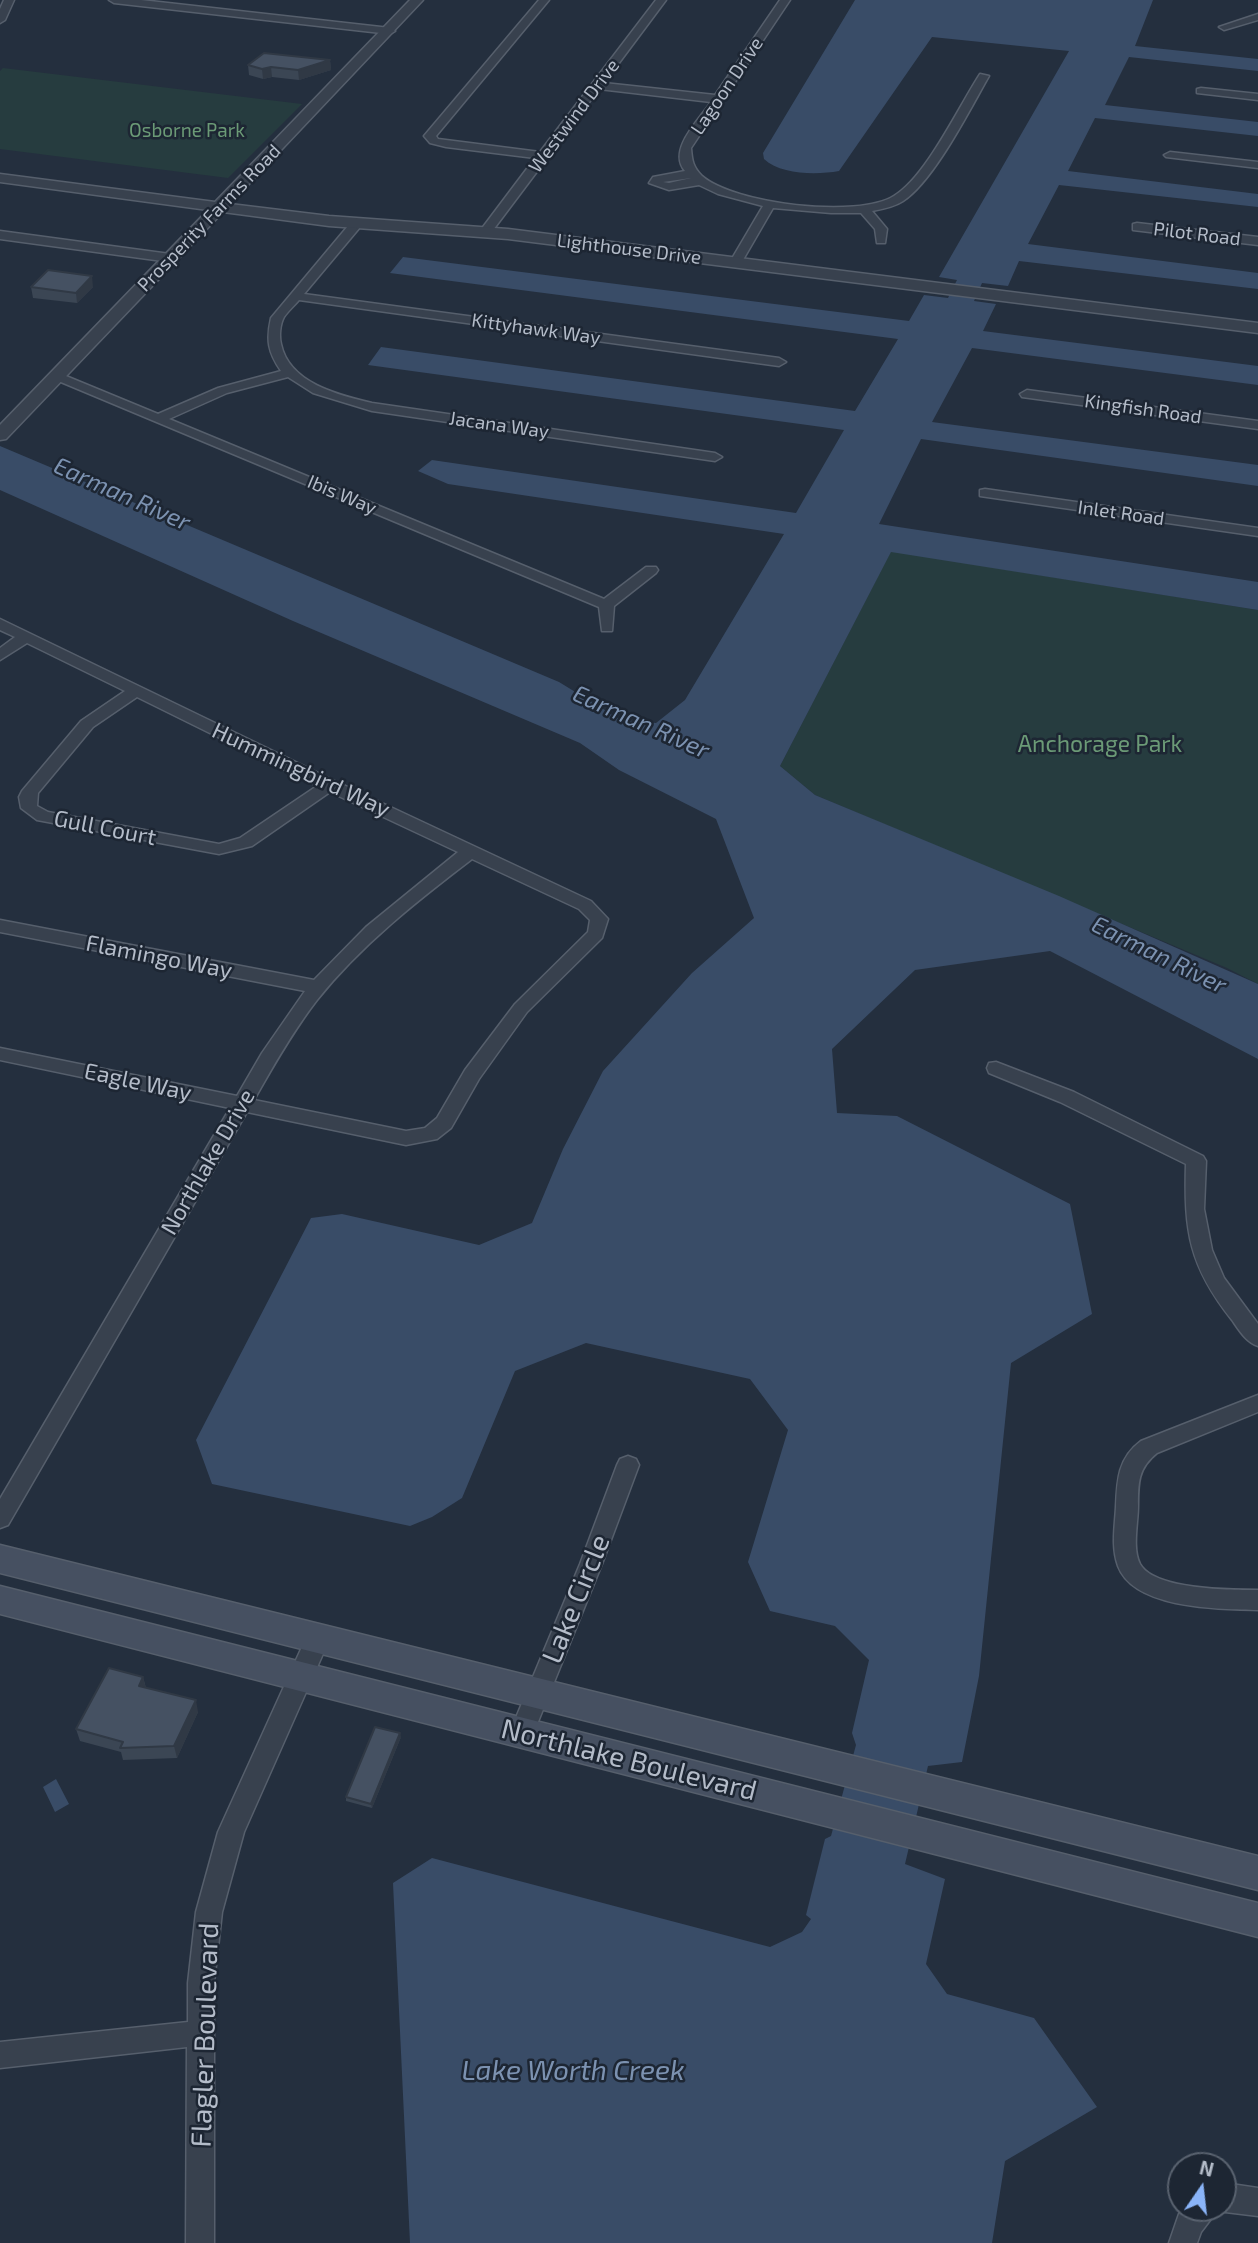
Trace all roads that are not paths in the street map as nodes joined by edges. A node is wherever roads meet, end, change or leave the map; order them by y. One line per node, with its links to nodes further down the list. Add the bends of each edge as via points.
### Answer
1 (9, 0): 8 (street)
2 (114, 0): 10 (street)
3 (417, 0): 10 (street, Prosperity Farms Road)
4 (544, 0): 17 (street, via 430,136 446,144)
5 (660, 0): 12 (street, Westwind Drive)
6 (785, 0): 15 (street, Lagoon Drive)
7 (1258, 17): 9 (street)
8 (0, 20)
9 (1224, 27)
10 (390, 31): 21 (street, Prosperity Farms Road)
11 (984, 76): 22 (street, Lagoon Drive, via 908,193)
12 (597, 85): 15 (street); 17 (street, Westwind Drive)
13 (1201, 91): 14 (street)
14 (1258, 97)
15 (718, 99): 20 (street, Lagoon Drive, via 685,148 684,161 696,177 726,193)
16 (1170, 155): 18 (street)
17 (543, 156): 25 (street, Westwind Drive)
18 (1258, 165)
19 (0, 177): 21 (street, Lighthouse Drive)
20 (770, 203): 22 (street, Lagoon Drive); 30 (street)
21 (220, 206): 23 (street, Lighthouse Drive); 29 (street, Prosperity Farms Road)
22 (864, 209): 27 (street, via 881,229)
23 (357, 223): 25 (street, Lighthouse Drive); 31 (street)
24 (1137, 227): 28 (street, Pilot Road)
25 (486, 231): 30 (street, Lighthouse Drive)
26 (0, 235): 29 (street)
27 (881, 240)
28 (1258, 241)
29 (170, 258): 35 (street, Prosperity Farms Road)
30 (736, 262): 32 (street, Lighthouse Drive)
31 (294, 296): 33 (street, Kittyhawk Way); 34 (street, via 276,318 271,340 275,354)
32 (1258, 327)
33 (779, 362)
34 (290, 373): 37 (street, via 229,387); 40 (street, Jacana Way, via 323,393 372,407)
35 (56, 377): 37 (street, Ibis Way); 39 (street, Prosperity Farms Road)
36 (1027, 394): 38 (street, Kingfish Road)
37 (159, 419): 44 (street, Ibis Way)
38 (1258, 425)
39 (0, 435)
40 (715, 457)
41 (985, 494): 42 (street, Inlet Road)
42 (1258, 532)
43 (651, 570): 44 (street)
44 (606, 605): 46 (street)
45 (0, 624): 47 (street, Hummingbird Way)
46 (607, 628)
47 (26, 637): 48 (street); 49 (street, Hummingbird Way)
48 (0, 655)
49 (135, 691): 50 (street, Hummingbird Way); 50 (street, Gull Court, via 71,740 30,791 29,808 43,816 219,849 246,842)
50 (329, 785): 51 (street, Hummingbird Way)
51 (472, 850): 53 (street, Northlake Drive, via 384,920); 57 (street, Hummingbird Way, via 585,905 599,919 596,933 549,977 495,1040)
52 (0, 926): 53 (street, Flamingo Way)
53 (318, 987): 56 (street, Northlake Drive)
54 (0, 1054): 56 (street, Eagle Way)
55 (996, 1069): 58 (street, via 1067,1097 1196,1161 1194,1214 1207,1266 1233,1309)
56 (242, 1103): 57 (street, Eagle Way, via 405,1138); 61 (street, Northlake Drive)
57 (439, 1128)
58 (1258, 1338)
59 (1258, 1403): 64 (street, via 1136,1456 1127,1481 1127,1559 1133,1574 1149,1584 1178,1593)
60 (628, 1465): 67 (street, Lake Circle)
61 (0, 1519)
62 (0, 1559): 65 (main road, Northlake Boulevard)
63 (0, 1600): 66 (main road, Northlake Boulevard)
64 (1258, 1600)
65 (318, 1638): 66 (street, Flagler Boulevard); 67 (main road, Northlake Boulevard)
66 (300, 1676): 68 (main road, Northlake Boulevard); 73 (street, Flagler Boulevard, via 231,1832 216,1879 201,1983)
67 (539, 1692): 68 (street, Lake Circle); 69 (main road, Northlake Boulevard)
68 (522, 1732): 70 (main road, Northlake Boulevard)
69 (1062, 1824): 70 (main road); 71 (main road, Northlake Boulevard)
70 (1054, 1869): 72 (main road, Northlake Boulevard)
71 (1258, 1873)
72 (1258, 1920)
73 (201, 2033): 74 (street); 78 (street, Flagler Boulevard)
74 (0, 2055)
75 (1237, 2199): 76 (street)
76 (1258, 2202)
77 (1191, 2222): 79 (street)
78 (200, 2243)
79 (1184, 2243)

